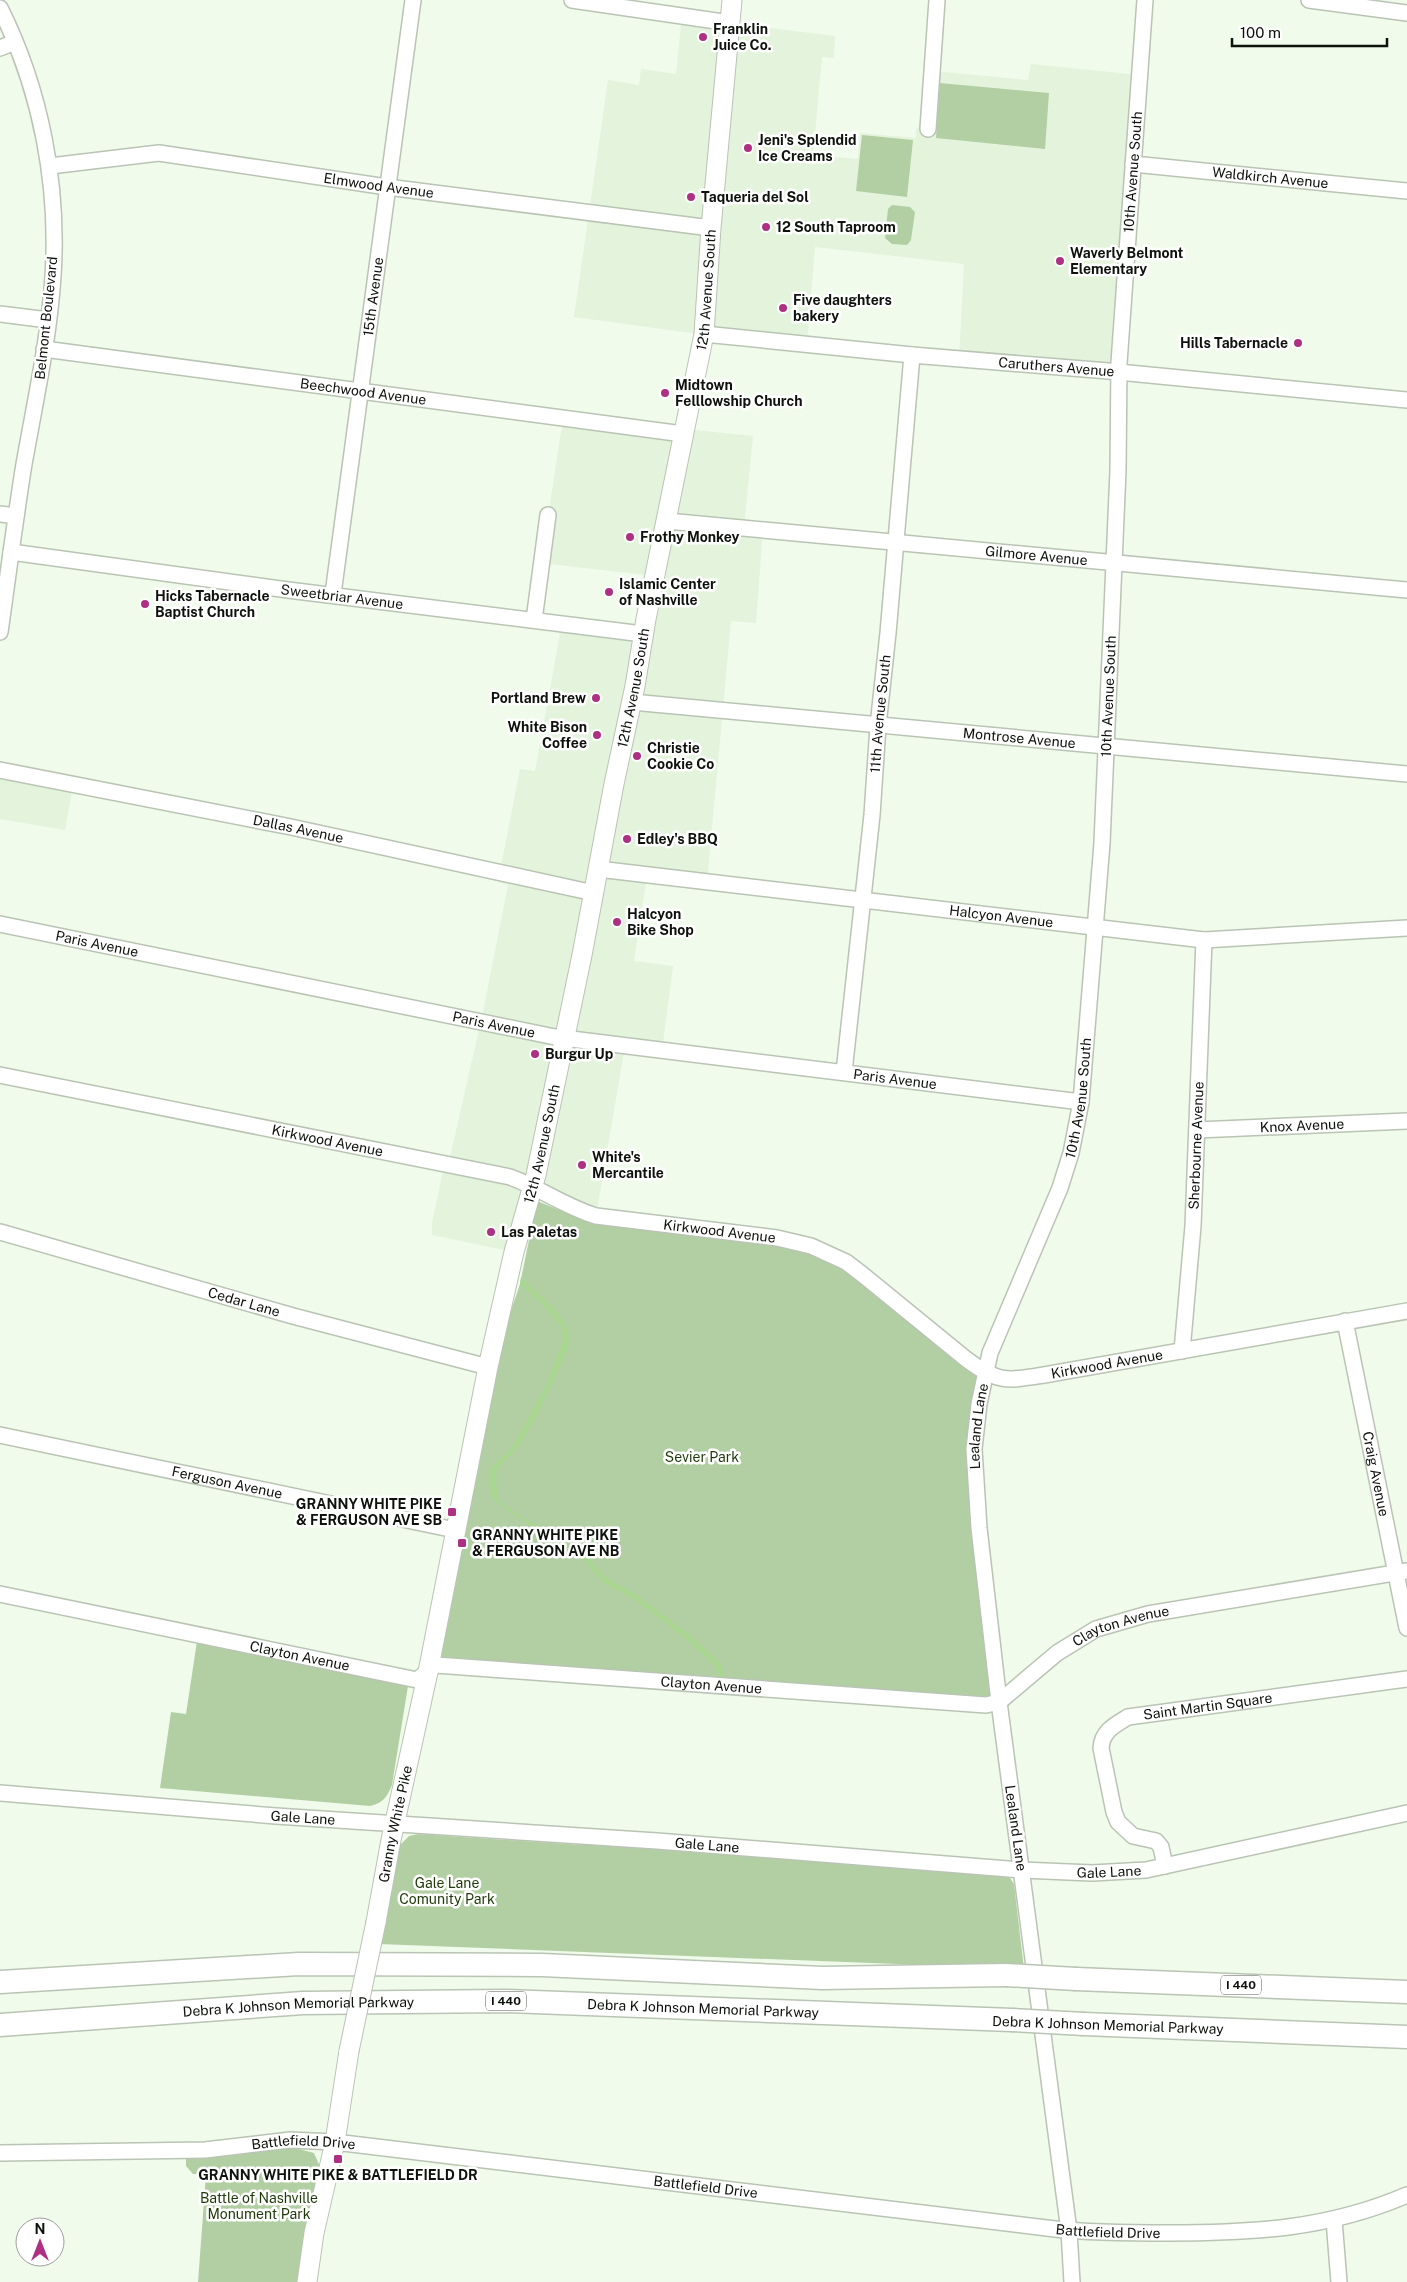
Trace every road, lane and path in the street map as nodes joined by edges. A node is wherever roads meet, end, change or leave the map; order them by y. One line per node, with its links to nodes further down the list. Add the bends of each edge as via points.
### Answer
1 (413, 0): 15 (street, 15th Avenue)
2 (572, 0): 9 (street)
3 (732, 0): 9 (main road, 12th Avenue South)
4 (936, 0): 12 (street)
5 (1145, 0): 13 (street, 10th Avenue South)
6 (1309, 0): 8 (street)
7 (0, 8): 10 (street, Belmont Boulevard)
8 (1407, 12)
9 (730, 23): 17 (main road, 12th Avenue South)
10 (15, 42): 11 (street); 14 (street, Belmont Boulevard)
11 (0, 48)
12 (928, 129)
13 (1133, 164): 16 (street, Waldkirch Avenue); 23 (street, 10th Avenue South)
14 (50, 166): 15 (street, Elmwood Avenue, via 158,153); 19 (street, Belmont Boulevard, via 54,230)
15 (387, 187): 17 (street, Elmwood Avenue); 24 (street, 15th Avenue)
16 (1407, 192)
17 (711, 228): 20 (main road, 12th Avenue South)
18 (0, 314): 19 (street)
19 (48, 320): 21 (street, Belmont Boulevard)
20 (704, 334): 22 (street, Caruthers Avenue); 26 (main road, 12th Avenue South)
21 (44, 349): 24 (street, Beechwood Avenue); 29 (street, Belmont Boulevard)
22 (912, 355): 23 (street, Caruthers Avenue); 31 (street, 11th Avenue South)
23 (1120, 373): 25 (street, Caruthers Avenue); 33 (street, 10th Avenue South)
24 (361, 392): 26 (street, Beechwood Avenue); 35 (street, 15th Avenue)
25 (1407, 400)
26 (683, 434): 30 (main road, 12th Avenue South)
27 (0, 514): 29 (street)
28 (548, 515): 36 (street)
29 (16, 516): 32 (street, Belmont Boulevard)
30 (667, 521): 31 (street, Gilmore Avenue); 38 (main road, 12th Avenue South)
31 (895, 541): 33 (street, Gilmore Avenue); 40 (street, 11th Avenue South)
32 (11, 552): 35 (street, Sweetbriar Avenue); 37 (street, Belmont Boulevard)
33 (1114, 562): 34 (street, Gilmore Avenue); 41 (street, 10th Avenue South)
34 (1407, 590)
35 (333, 594): 36 (street, Sweetbriar Avenue)
36 (534, 620): 38 (street, Sweetbriar Avenue)
37 (0, 632)
38 (643, 634): 39 (main road, 12th Avenue South)
39 (632, 702): 40 (street, Montrose Avenue); 44 (main road, 12th Avenue South)
40 (878, 726): 41 (street, Montrose Avenue); 46 (street, 11th Avenue South)
41 (1106, 745): 43 (street, Montrose Avenue); 49 (street, 10th Avenue South)
42 (0, 770): 45 (street, Dallas Avenue, via 291,827)
43 (1407, 774)
44 (598, 869): 45 (main road, 12th Avenue South); 46 (street, Halcyon Avenue)
45 (594, 893): 51 (main road, 12th Avenue South)
46 (862, 901): 49 (street, Halcyon Avenue); 52 (street, 11th Avenue South)
47 (0, 924): 51 (street, Paris Avenue)
48 (1407, 928): 50 (street, Halcyon Avenue)
49 (1094, 929): 50 (street, Halcyon Avenue); 54 (street, 10th Avenue South)
50 (1204, 940): 56 (street, Sherbourne Avenue)
51 (564, 1039): 52 (street, Paris Avenue); 57 (main road, 12th Avenue South)
52 (844, 1072): 54 (street, Paris Avenue)
53 (0, 1075): 57 (street, Kirkwood Avenue, via 510,1177)
54 (1081, 1102): 63 (street, 10th Avenue South, via 1060,1188 990,1353)
55 (1407, 1121): 56 (street, Knox Avenue)
56 (1197, 1130): 61 (street, Sherbourne Avenue, via 1194,1226)
57 (532, 1186): 62 (main road, 12th Avenue South); 63 (street, Kirkwood Avenue, via 596,1216 777,1238 811,1246 846,1262 863,1274 911,1316)
58 (0, 1232): 62 (street, Cedar Lane, via 293,1316)
59 (1407, 1310): 60 (street, Kirkwood Avenue)
60 (1345, 1321): 61 (street, Kirkwood Avenue); 66 (street, Craig Avenue)
61 (1182, 1351): 63 (street, Kirkwood Avenue, via 1015,1379)
62 (488, 1367): 65 (main road, Granny White Pike)
63 (987, 1374): 71 (street, Lealand Lane, via 976,1425 974,1472)
64 (0, 1435): 65 (street, Ferguson Avenue)
65 (455, 1530): 69 (main road, Granny White Pike)
66 (1401, 1572): 68 (street, Craig Avenue); 71 (street, Clayton Avenue, via 1148,1614 1096,1629 1057,1653)
67 (0, 1594): 69 (street, Clayton Avenue, via 417,1680)
68 (1407, 1628)
69 (428, 1672): 71 (street, Clayton Avenue, via 436,1665 986,1705); 74 (main road, Granny White Pike)
70 (1407, 1679): 75 (street, Saint Martin Square, via 1128,1717 1110,1728 1102,1739 1101,1748 1110,1800 1118,1822 1133,1836 1156,1841 1161,1847)
71 (999, 1702): 76 (street, Lealand Lane)
72 (0, 1793): 74 (street, Gale Lane)
73 (1407, 1813): 75 (street, Gale Lane)
74 (395, 1823): 76 (street, Gale Lane, via 657,1840); 81 (main road, Granny White Pike, bridge)
75 (1165, 1866): 76 (street, Gale Lane, via 1092,1874)
76 (1022, 1870): 85 (street, Lealand Lane)
77 (0, 1982): 78 (highway, I 440, bridge, via 299,1964 542,1965 822,1978 1006,1975)
78 (1407, 1992)
79 (0, 2025): 80 (highway, Debra K Johnson Memorial Parkway / I 440, bridge, via 303,2003 496,2002)
80 (1407, 2037)
81 (335, 2142): 82 (street, Battlefield Drive, via 290,2140 205,2150); 85 (street, Battlefield Drive); 86 (main road, Granny White Pike, via 314,2233)
82 (0, 2153)
83 (1407, 2195): 84 (street, Battlefield Drive)
84 (1334, 2220): 85 (street, Battlefield Drive, via 1246,2232); 88 (street)
85 (1069, 2231): 87 (street, Lealand Lane)
86 (307, 2282)
87 (1072, 2282)
88 (1339, 2282)

